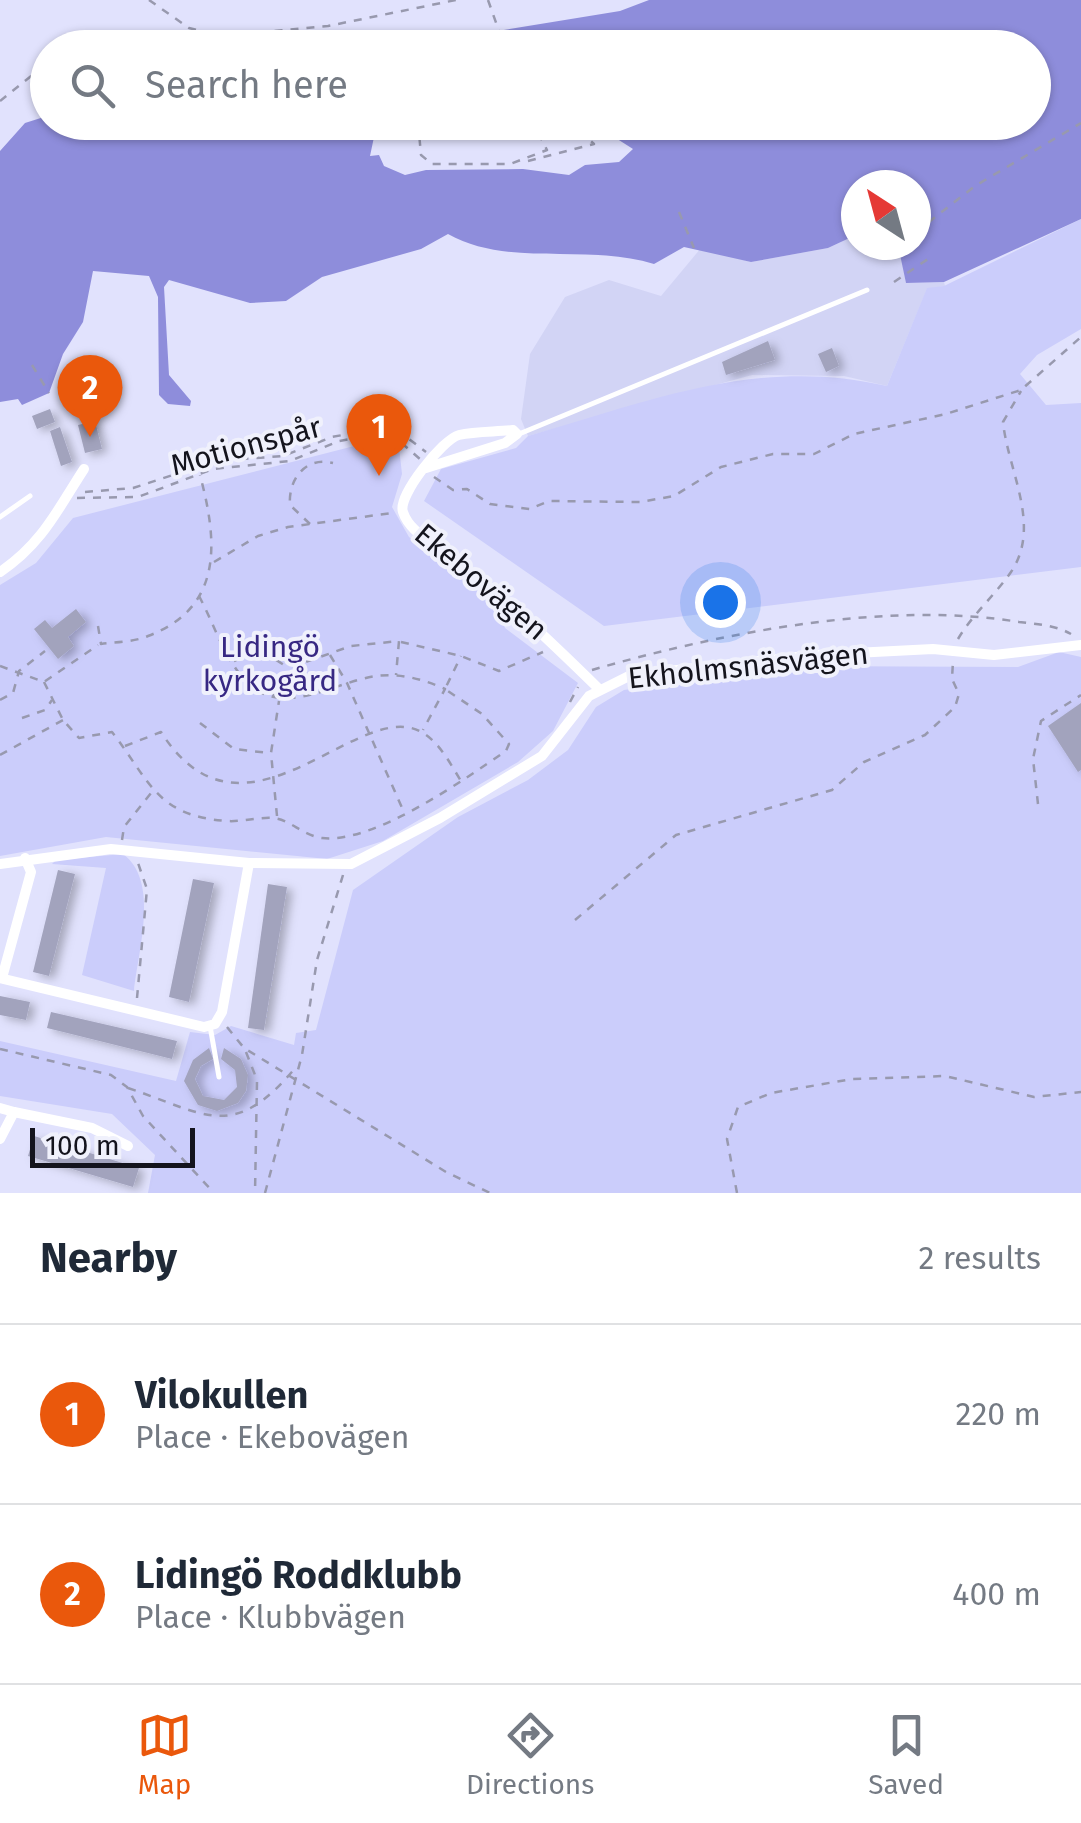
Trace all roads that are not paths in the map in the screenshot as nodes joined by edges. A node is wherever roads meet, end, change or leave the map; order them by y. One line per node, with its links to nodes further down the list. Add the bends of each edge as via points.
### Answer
1 (867, 290): 2 (lane)
2 (518, 434): 3 (street); 3 (street, Ekebovägen, via 456,435)
3 (428, 464): 9 (street, Ekebovägen, via 401,506 414,530 508,599)
4 (84, 468): 7 (street, via 50,528)
5 (30, 496): 6 (lane)
6 (0, 517)
7 (0, 572)
8 (1081, 642): 9 (street, Ekholmsnäsvägen, via 994,656 956,651 796,657 631,675)
9 (598, 688): 11 (street, Ekholmsnäsvägen, via 542,756 367,858 330,867)
10 (25, 858): 11 (street, Ekholmsnäsvägen, via 120,850); 12 (street, Ekholmsnäsvägen); 13 (street, via 30,872)
11 (249, 863): 14 (street)
12 (0, 864)
13 (1, 978): 14 (street)
14 (215, 1023): 15 (lane)
15 (219, 1077)
16 (0, 1108): 17 (street)
17 (14, 1112): 18 (street); 19 (street, via 92,1128)
18 (0, 1139)
19 (128, 1146)

